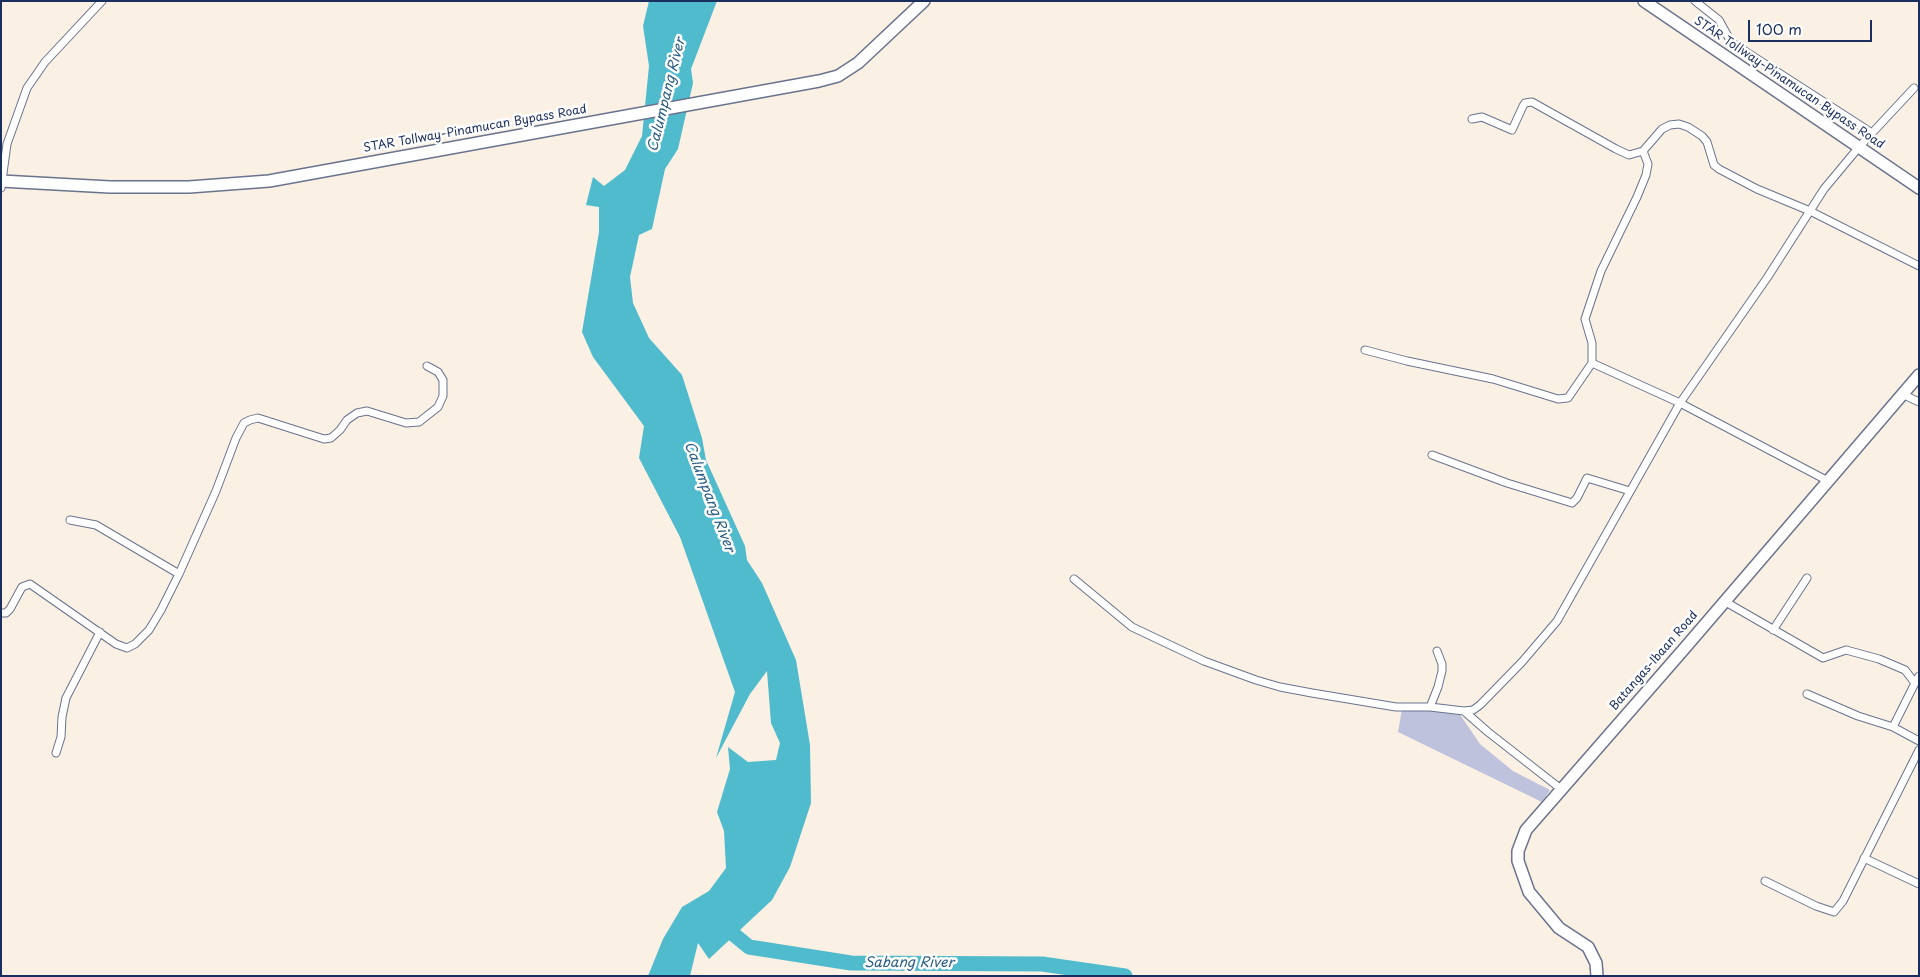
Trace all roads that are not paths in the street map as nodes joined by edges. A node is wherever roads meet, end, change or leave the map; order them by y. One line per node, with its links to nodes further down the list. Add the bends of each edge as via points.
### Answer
1 (102, 1): 10 (street, via 45,62 27,88 7,144)
2 (924, 1): 10 (main road, STAR Tollway-Pinamucan Bypass Road, via 858,63 838,76 819,81 269,180 189,187)
3 (1644, 1): 8 (main road, STAR Tollway-Pinamucan Bypass Road)
4 (1695, 1): 7 (street, via 1719,20 1731,42)
5 (1914, 88): 7 (street)
6 (1472, 119): 9 (street, via 1482,117 1512,130 1525,103 1532,102 1623,153 1629,155)
7 (1872, 133): 8 (street)
8 (1859, 147): 11 (main road, STAR Tollway-Pinamucan Bypass Road); 12 (street)
9 (1643, 151): 12 (street, via 1662,129 1679,124 1688,127 1707,142 1714,164 1719,169); 15 (street, via 1648,164 1646,174 1601,271 1585,319 1592,343)
10 (2, 183)
11 (1919, 188)
12 (1810, 211): 13 (street); 20 (street)
13 (1919, 266)
14 (1365, 350): 15 (street, via 1493,379 1558,399 1568,398)
15 (1592, 363): 20 (street)
16 (427, 366): 25 (street, via 438,372 443,380 443,396 438,407 419,422 406,423 367,411 346,420 331,438 324,439 258,418 244,423)
17 (1919, 375): 18 (main road, Batangas-Ibaan Road)
18 (1902, 394): 19 (street); 22 (main road, Batangas-Ibaan Road)
19 (1919, 402)
20 (1680, 403): 22 (street); 23 (street)
21 (1432, 455): 23 (street, via 1520,488 1572,502 1578,498 1587,478)
22 (1828, 481): 28 (main road, Batangas-Ibaan Road)
23 (1630, 491): 37 (street, via 1557,621 1480,705)
24 (70, 520): 25 (street, via 96,526)
25 (178, 574): 31 (street, via 149,630 135,644 127,648)
26 (1808, 578): 30 (street)
27 (1074, 579): 36 (street, via 1132,628 1204,661 1280,687 1396,707)
28 (1724, 601): 30 (street); 43 (main road, Batangas-Ibaan Road)
29 (1, 613): 31 (street, via 10,610 22,587 30,584)
30 (1773, 630): 34 (street, via 1823,658 1846,650 1879,659 1905,670)
31 (100, 632): 41 (street, via 66,698)
32 (1437, 650): 36 (street, via 1442,671)
33 (1919, 676): 34 (street)
34 (1915, 683): 38 (street)
35 (1807, 694): 38 (street)
36 (1430, 707): 37 (street)
37 (1464, 711): 43 (street)
38 (1893, 727): 39 (street)
39 (1919, 741)
40 (1919, 750): 42 (street)
41 (56, 753)
42 (1916, 759): 44 (street)
43 (1561, 789): 47 (main road, Batangas-Ibaan Road, via 1526,830 1518,861 1529,892 1553,923 1588,947 1596,963)
44 (1864, 858): 45 (street, via 1843,901 1834,912); 46 (street)
45 (1765, 881)
46 (1919, 884)
47 (1597, 976)

